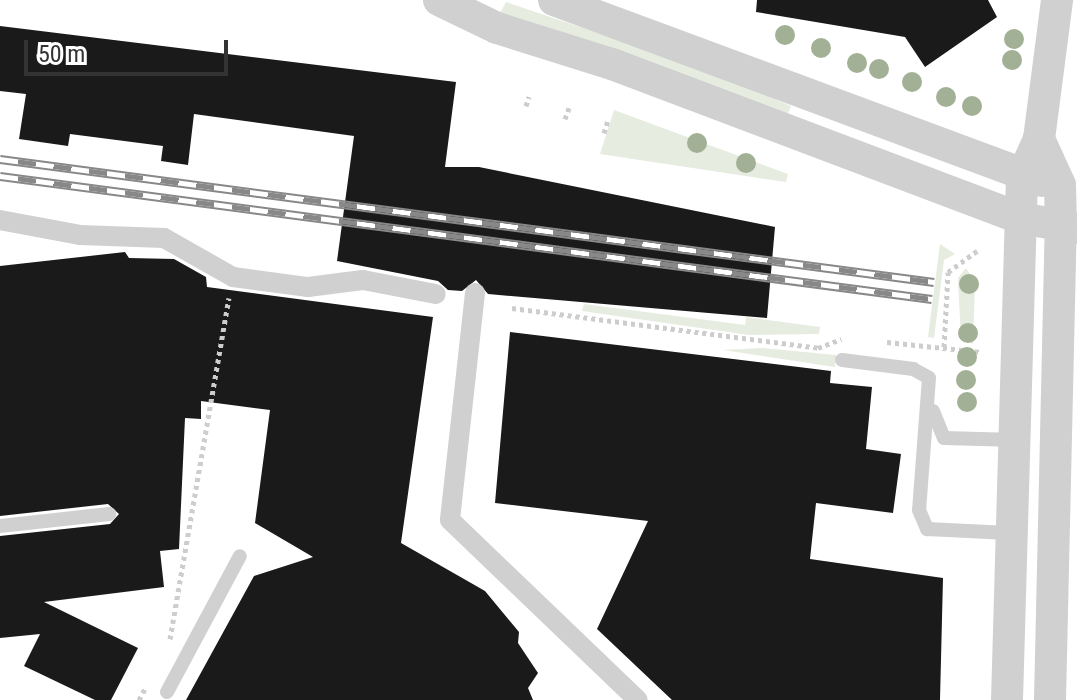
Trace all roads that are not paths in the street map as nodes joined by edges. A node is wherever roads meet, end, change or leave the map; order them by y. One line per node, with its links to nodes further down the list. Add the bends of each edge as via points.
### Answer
1 (439, 0): 7 (street, via 497,28 612,64)
2 (554, 0): 5 (street)
3 (1057, 0): 4 (street)
4 (1039, 139): 5 (street); 6 (street)
5 (1022, 177): 6 (street); 7 (street)
6 (1068, 186): 9 (street)
7 (1020, 218): 9 (street); 14 (street)
8 (0, 220): 11 (street, via 80,235 164,238 233,277 308,287 363,280)
9 (1069, 228): 22 (street)
10 (475, 293): 20 (street, via 450,520)
11 (436, 294)
12 (842, 360): 13 (lane, via 922,371 932,389)
13 (931, 407): 14 (lane, via 944,438); 17 (lane, via 920,522 927,529)
14 (1017, 440): 17 (street)
15 (109, 514): 16 (lane)
16 (0, 526)
17 (1009, 533): 21 (street)
18 (240, 556): 19 (lane)
19 (167, 692)
20 (638, 700)
21 (1007, 700)
22 (1050, 700)

